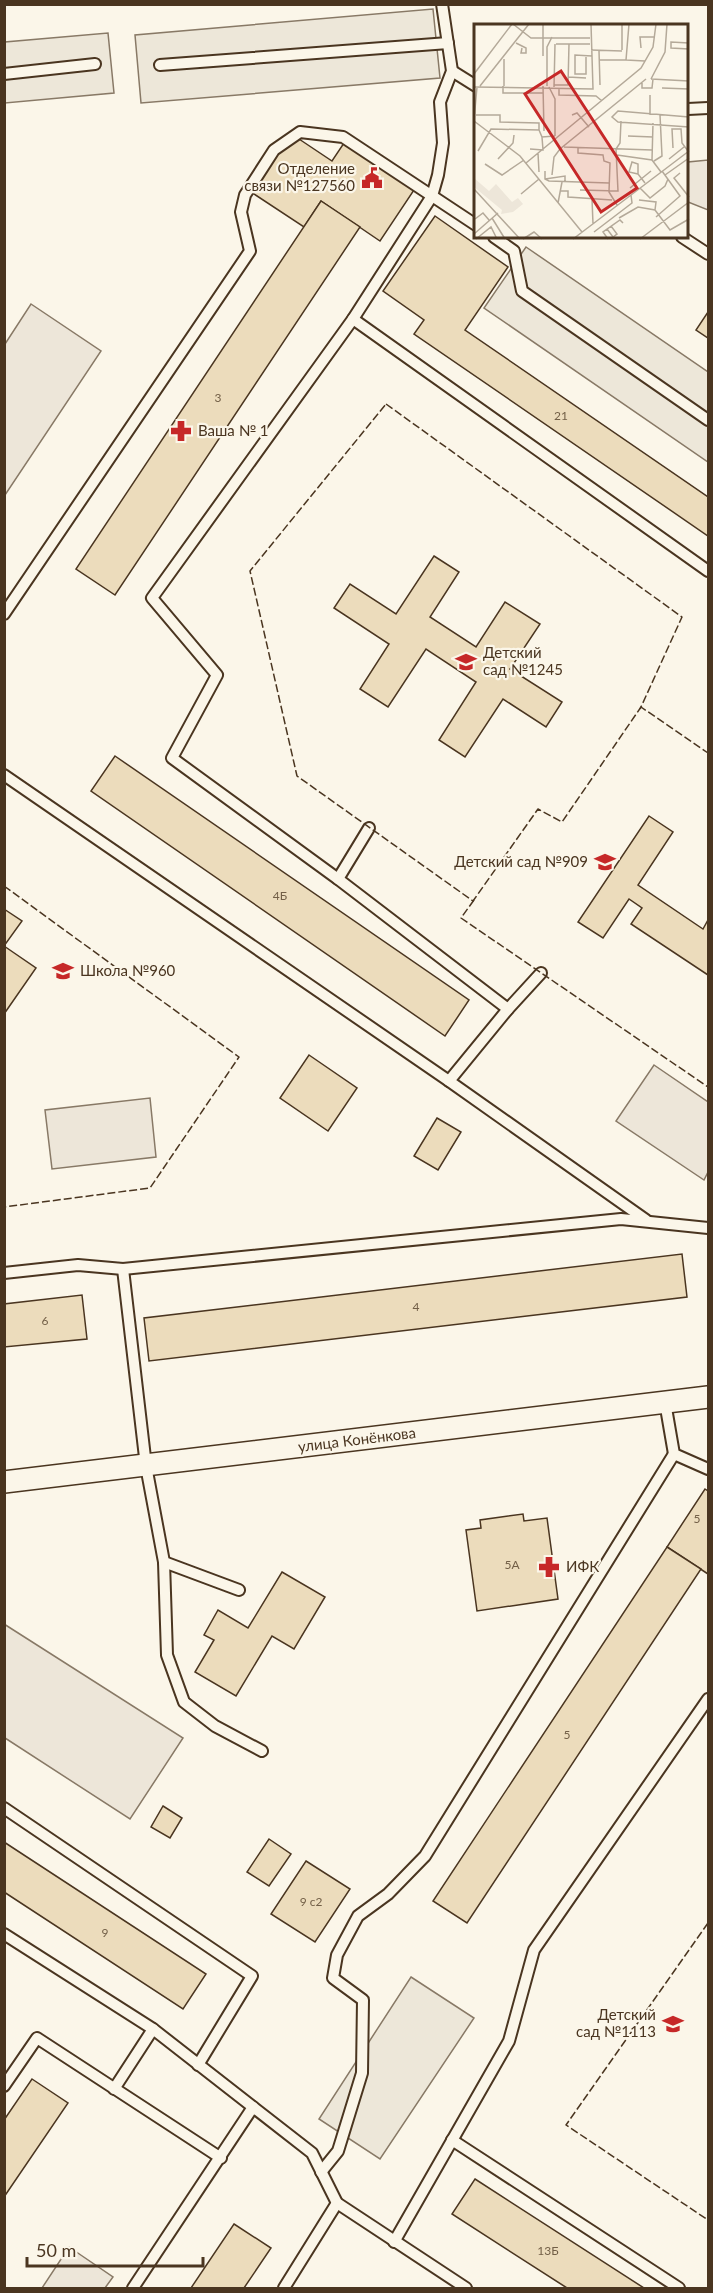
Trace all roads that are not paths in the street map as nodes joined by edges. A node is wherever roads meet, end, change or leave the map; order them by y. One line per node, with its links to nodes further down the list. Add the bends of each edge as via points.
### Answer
1 (442, 4): 2 (lane)
2 (448, 43): 4 (lane); 5 (lane)
3 (95, 64): 6 (lane)
4 (160, 65)
5 (452, 71): 7 (lane); 10 (lane, via 440,102 443,143)
6 (4, 74)
7 (474, 85)
8 (708, 108): 9 (lane)
9 (689, 109)
10 (432, 196): 11 (lane); 15 (lane); 18 (lane, via 343,138 300,132 274,150 245,195 241,212 250,251)
11 (474, 224)
12 (495, 238): 16 (lane, via 514,251 522,291)
13 (684, 238): 14 (lane)
14 (708, 254)
15 (353, 320): 17 (lane); 21 (lane, via 152,598 216,675 172,758)
16 (708, 420)
17 (708, 571)
18 (4, 615)
19 (4, 775): 24 (lane)
20 (369, 828): 21 (lane)
21 (338, 879): 23 (lane)
22 (541, 973): 23 (lane)
23 (508, 1009): 24 (lane)
24 (449, 1081): 25 (lane)
25 (646, 1220): 26 (lane); 27 (lane, via 621,1219)
26 (708, 1228)
27 (123, 1269): 28 (lane, via 78,1265); 32 (lane)
28 (4, 1273)
29 (708, 1397): 30 (street, улица Конёнкова)
30 (665, 1402): 31 (lane); 32 (street, улица Конёнкова)
31 (674, 1454): 33 (lane); 48 (lane, via 425,1856 388,1894 358,1916 337,1955 333,1978 363,2000 362,2073 338,2151)
32 (146, 1466): 34 (street, улица Конёнкова); 35 (lane)
33 (708, 1469)
34 (4, 1482)
35 (164, 1562): 36 (lane); 38 (lane, via 167,1655 183,1702 215,1726)
36 (239, 1590)
37 (708, 1699): 46 (lane, via 534,1950 509,2041)
38 (262, 1751)
39 (4, 1808): 42 (lane, via 252,1976)
40 (4, 1934): 41 (lane)
41 (153, 2029): 42 (lane); 44 (lane)
42 (198, 2065): 45 (lane)
43 (4, 2086): 44 (lane, via 37,2038)
44 (114, 2089): 47 (lane)
45 (253, 2108): 47 (lane); 48 (lane, via 312,2153)
46 (452, 2140): 50 (lane); 54 (lane)
47 (221, 2158): 51 (lane)
48 (321, 2172): 49 (lane)
49 (337, 2203): 50 (lane); 52 (lane)
50 (394, 2242): 53 (lane)
51 (133, 2289)
52 (284, 2289)
53 (466, 2289)
54 (679, 2289)

